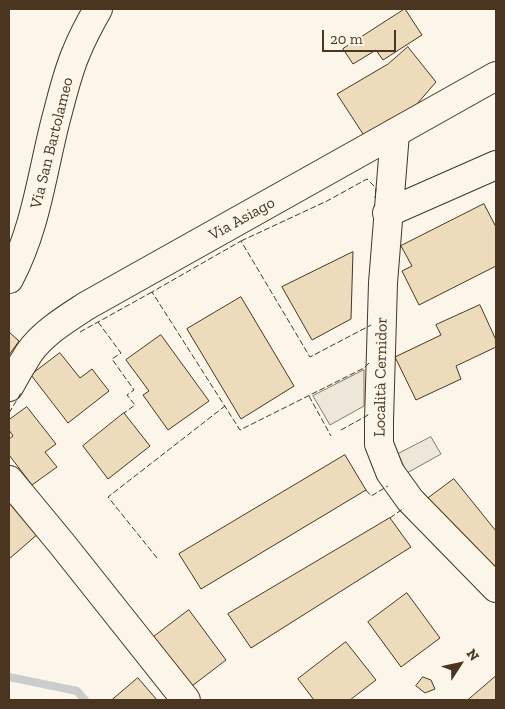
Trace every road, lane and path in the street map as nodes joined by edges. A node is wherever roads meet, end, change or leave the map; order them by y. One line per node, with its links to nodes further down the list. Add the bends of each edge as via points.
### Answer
1 (98, 9): 6 (street, Via San Bartolameo, via 76,53 67,80 30,228)
2 (496, 76): 3 (street, Via Asiago)
3 (395, 133): 5 (street, Località Cernidor); 7 (street, Via Asiago, via 62,321 30,352)
4 (496, 165): 5 (street)
5 (388, 213): 9 (street, Località Cernidor, via 379,444 390,472 410,500)
6 (9, 279)
7 (9, 387)
8 (9, 480): 10 (street)
9 (496, 588)
10 (186, 700)

